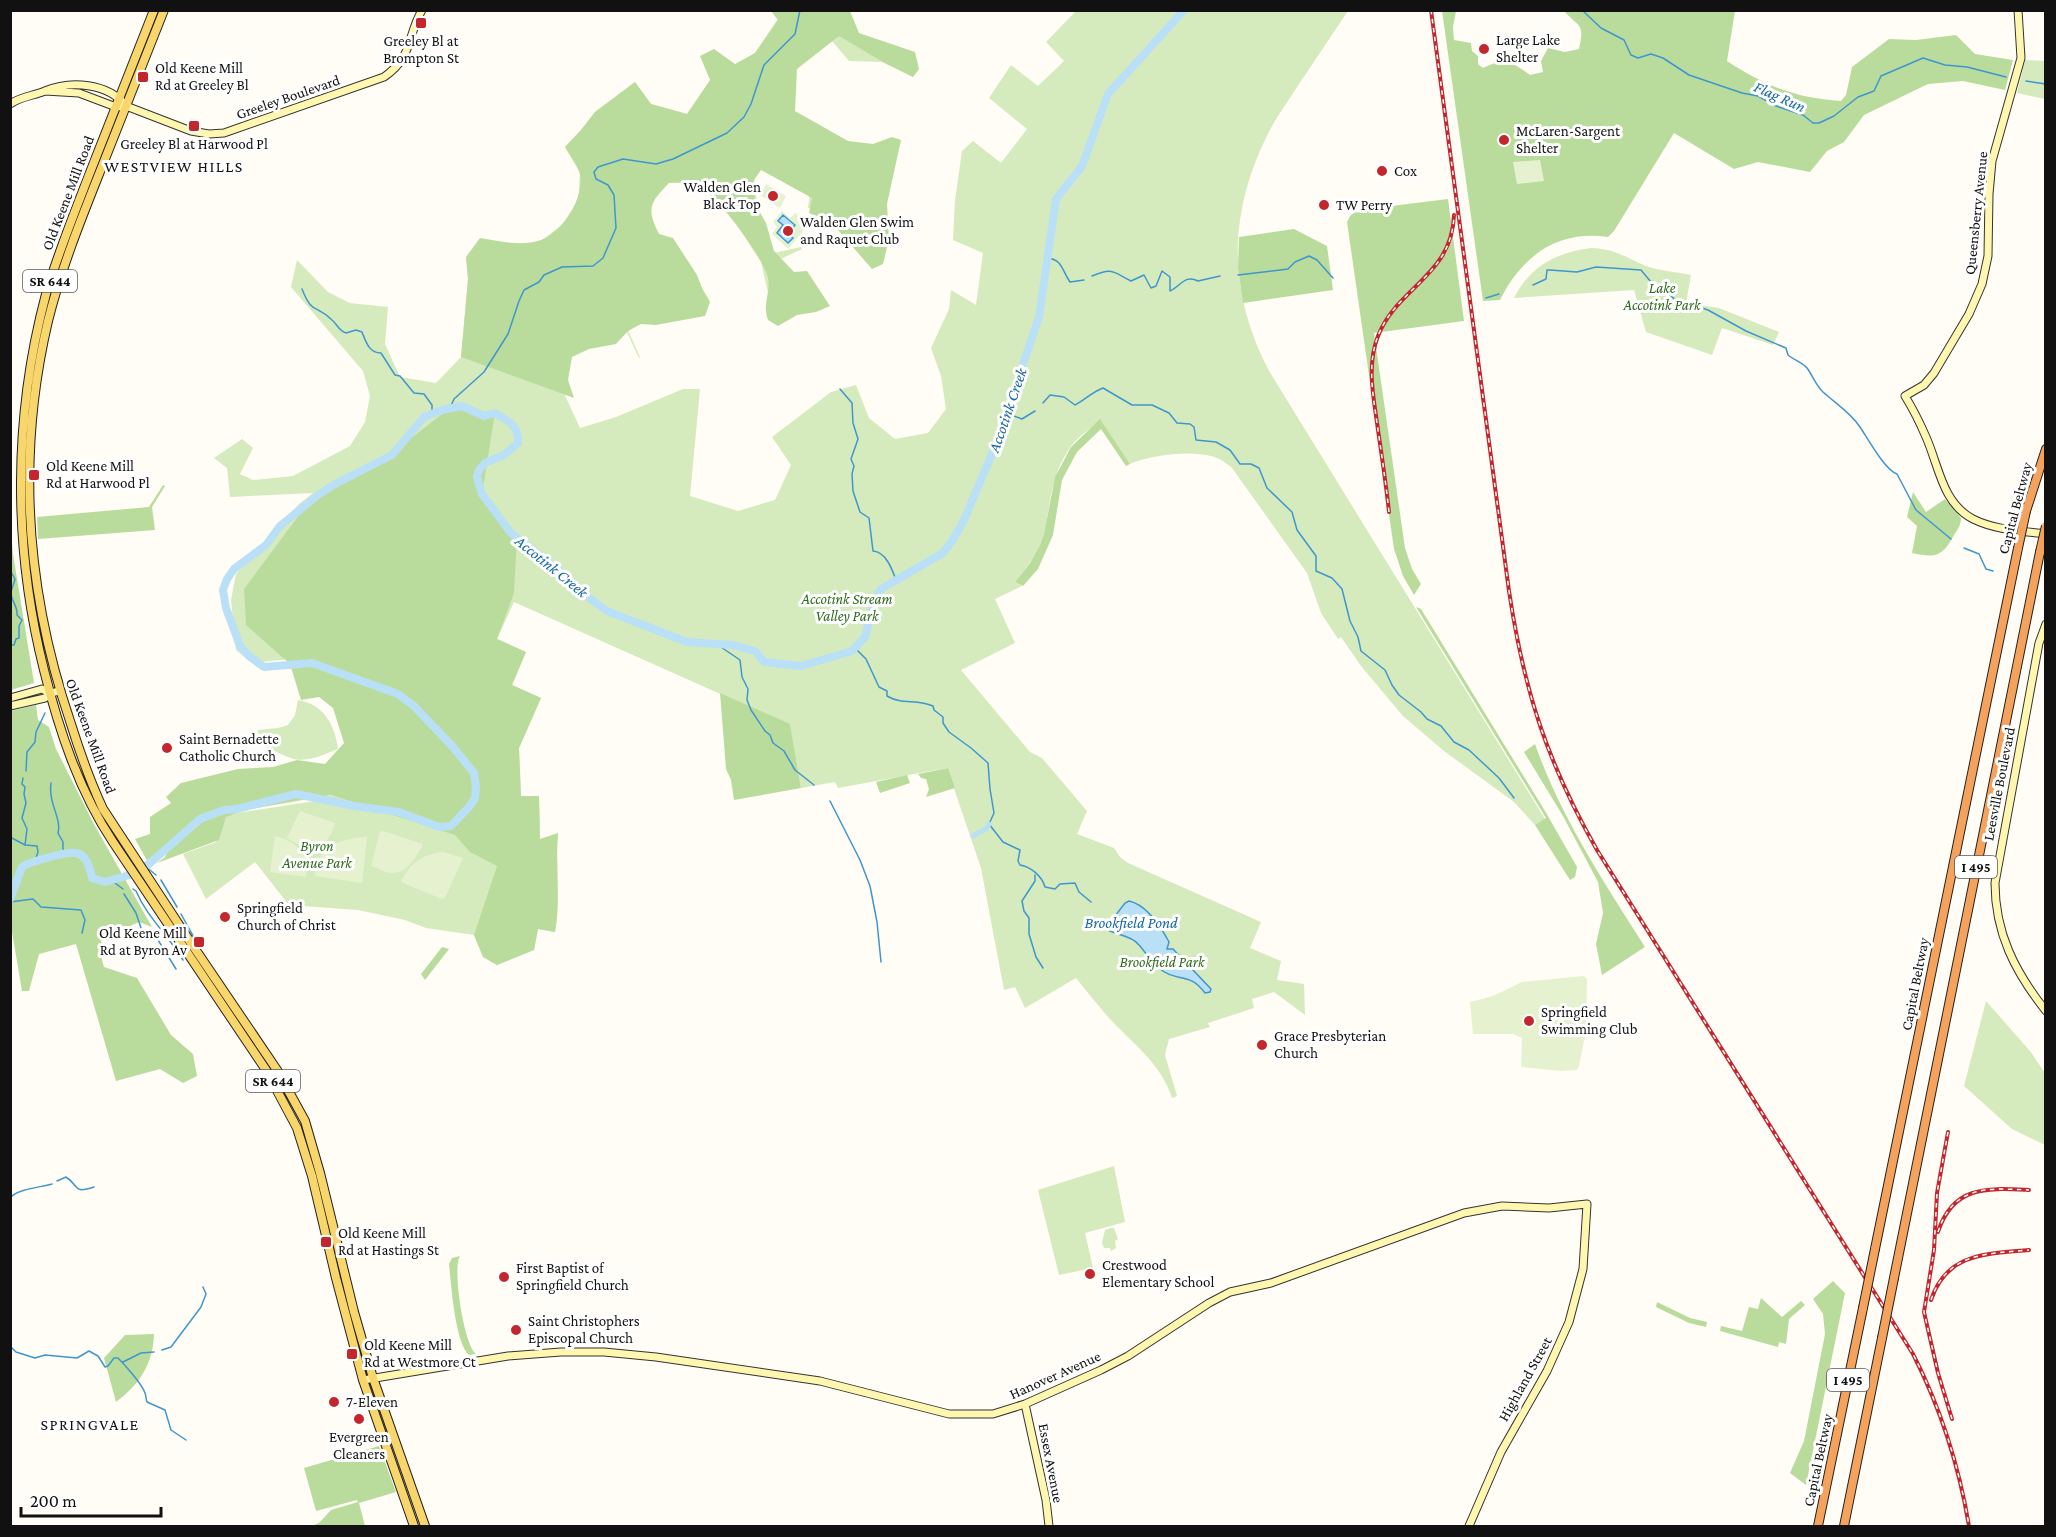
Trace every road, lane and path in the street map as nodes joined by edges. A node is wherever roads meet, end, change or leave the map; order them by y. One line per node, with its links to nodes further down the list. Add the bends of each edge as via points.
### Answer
1 (154, 10): 6 (main road, Old Keene Mill Road / SR 644)
2 (164, 10): 8 (main road, Old Keene Mill Road / SR 644)
3 (422, 10): 8 (street, Greeley Boulevard, via 407,52 384,77 232,131 199,133)
4 (2018, 10): 12 (street, Queensberry Avenue, via 2020,58 1992,162 1988,256 1982,284 1931,378 1905,396 1926,435 1945,488 1957,506 1986,524)
5 (45, 91): 6 (street, Greeley Boulevard, via 74,84); 7 (street, Greeley Boulevard); 9 (street, Greeley Boulevard, via 79,93)
6 (120, 98): 8 (street); 9 (main road, Old Keene Mill Road / SR 644)
7 (10, 104)
8 (126, 106): 9 (street, Greeley Boulevard); 14 (main road, Old Keene Mill Road / SR 644, via 60,279 45,339 33,418 29,490 33,568 40,615)
9 (116, 107): 15 (main road, Old Keene Mill Road / SR 644, via 52,274 32,357 24,413 20,490 23,549 33,625)
10 (2046, 449): 24 (highway, Capital Beltway / I 495, bridge, via 2026,511)
11 (2046, 526): 31 (highway, I 495, bridge)
12 (2046, 534)
13 (2046, 624): 19 (street, Leesville Boulevard, via 2039,643 1995,894 2010,957)
14 (60, 691): 15 (street); 18 (main road, Old Keene Mill Road / SR 644, via 95,792)
15 (50, 693): 16 (street, via 42,689); 17 (street, via 45,698); 18 (main road, Old Keene Mill Road / SR 644, via 72,759 101,824)
16 (10, 698)
17 (10, 706)
18 (148, 887): 21 (main road, Old Keene Mill Road / SR 644, via 278,1070 304,1121); 22 (main road, Old Keene Mill Road / SR 644, via 266,1070 297,1128)
19 (2046, 1011)
20 (1587, 1204): 23 (street, Hanover Avenue, via 1549,1208 1502,1206 1471,1211 1271,1283 1230,1292 1128,1356); 28 (street, Highland Street, via 1583,1269 1566,1329 1494,1465)
21 (373, 1378): 22 (street, Hanover Avenue); 23 (street, Hanover Avenue, via 508,1356 604,1352 820,1381 949,1414 993,1414); 26 (main road, Old Keene Mill Road / SR 644)
22 (363, 1380): 25 (main road, Old Keene Mill Road / SR 644)
23 (1025, 1404): 27 (street, Essex Avenue)
24 (1834, 1452): 29 (highway); 30 (highway, Capital Beltway / I 495)
25 (414, 1527)
26 (425, 1527)
27 (1049, 1527)
28 (1469, 1527)
29 (1812, 1527)
30 (1818, 1527)
31 (1844, 1527)

